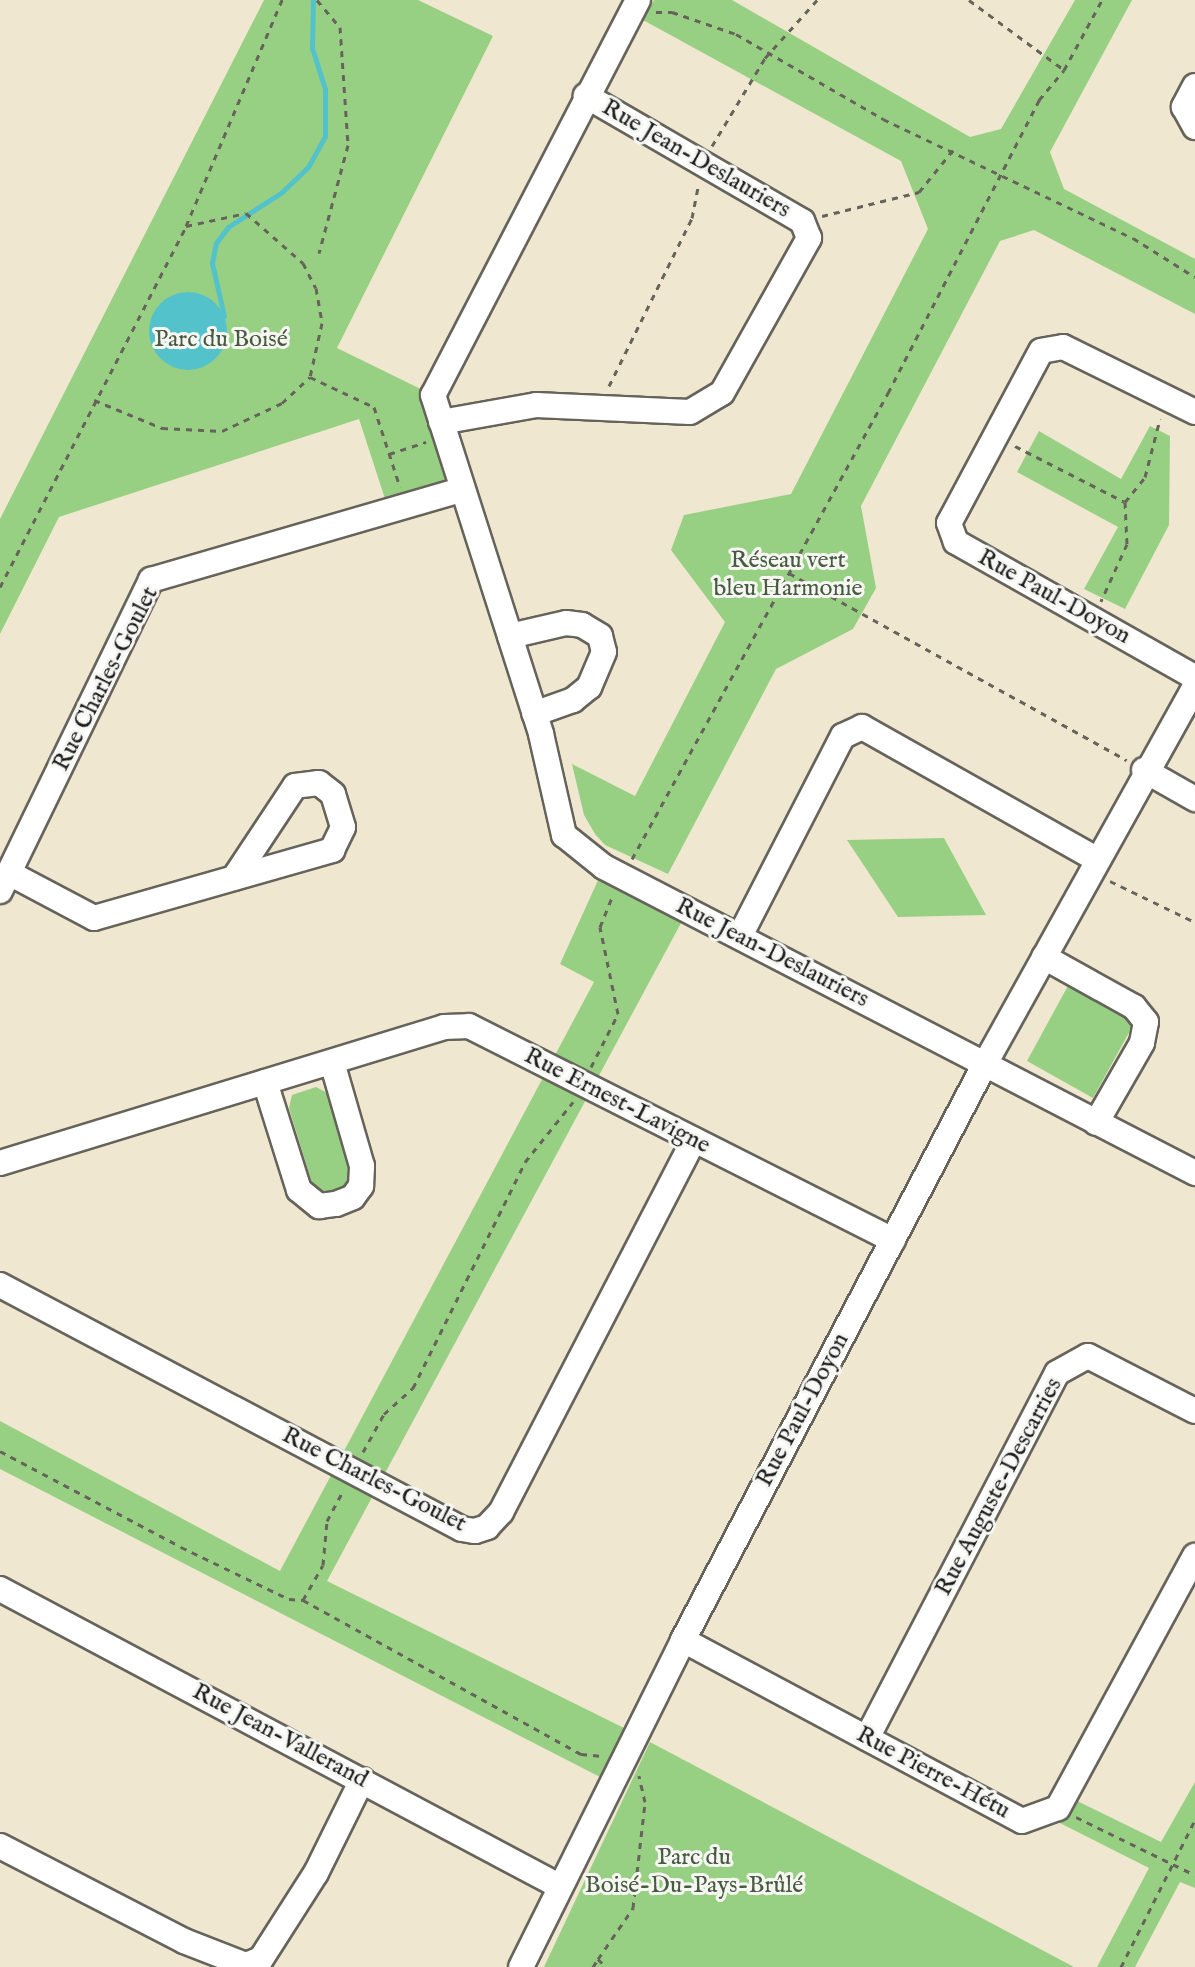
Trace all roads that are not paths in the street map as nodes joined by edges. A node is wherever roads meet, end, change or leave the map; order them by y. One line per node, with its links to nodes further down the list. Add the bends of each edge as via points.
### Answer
1 (643, 5): 3 (street, Rue Jean-Deslauriers)
2 (1195, 86): 4 (street, via 1184,107)
3 (586, 96): 6 (street, Rue Jean-Deslauriers, via 433,395); 6 (street, Rue Jean-Deslauriers, via 802,221 809,238 722,393 690,412 536,405)
4 (1195, 127)
5 (1195, 412): 9 (street, Rue Paul-Doyon, via 1063,347 1041,351 949,523 956,542)
6 (443, 429): 7 (street, Rue Jean-Deslauriers)
7 (461, 490): 8 (street, Rue Jean-Deslauriers); 16 (street, Rue Charles-Goulet, via 151,580)
8 (510, 636): 11 (street, Rue Jean-Deslauriers); 11 (street, via 566,623 600,636 604,652 589,687 573,700)
9 (1195, 677)
10 (1195, 687): 12 (street, Rue Paul-Doyon)
11 (534, 714): 17 (street, Rue Jean-Deslauriers, via 564,835 586,856)
12 (1144, 770): 13 (street); 14 (street, Rue Paul-Doyon)
13 (1195, 799)
14 (1092, 865): 17 (street, via 862,727 843,736); 18 (street, Rue Paul-Doyon)
15 (234, 878): 15 (street, via 332,850 343,827 333,794 319,783 295,786); 16 (street, via 94,918)
16 (4, 882)
17 (740, 936): 20 (street, Rue Jean-Deslauriers)
18 (1044, 957): 20 (street, Rue Paul-Doyon); 22 (street, via 1134,1007 1146,1022 1142,1043)
19 (332, 1062): 21 (street, Rue Ernest-Lavigne); 21 (street, via 362,1166 361,1186 353,1197 336,1204 319,1206 299,1190); 23 (street, Rue Ernest-Lavigne, via 444,1027 469,1026)
20 (986, 1062): 22 (street, Rue Jean-Deslauriers); 26 (street, Rue Paul-Doyon)
21 (265, 1082): 24 (street, Rue Ernest-Lavigne)
22 (1096, 1123): 25 (street, Rue Jean-Deslauriers)
23 (694, 1140): 26 (street, Rue Ernest-Lavigne); 27 (street, Rue Charles-Goulet, via 496,1520 475,1531 462,1529)
24 (0, 1163)
25 (1195, 1173)
26 (893, 1240): 31 (street, Rue Paul-Doyon)
27 (0, 1285)
28 (1195, 1411): 32 (street, Rue Auguste-Descarries, via 1088,1356 1057,1373)
29 (1195, 1556): 32 (street, Rue Pierre-Hétu, via 1058,1808 1022,1821)
30 (0, 1589): 33 (street, Rue Jean-Vallerand)
31 (683, 1640): 32 (street, Rue Pierre-Hétu); 35 (street, Rue Paul-Doyon)
32 (867, 1738)
33 (362, 1780): 34 (street, via 316,1873 261,1959 246,1965 184,1941); 35 (street, Rue Jean-Vallerand)
34 (0, 1846)
35 (559, 1886): 36 (street, Rue Paul-Doyon)
36 (521, 1967)

